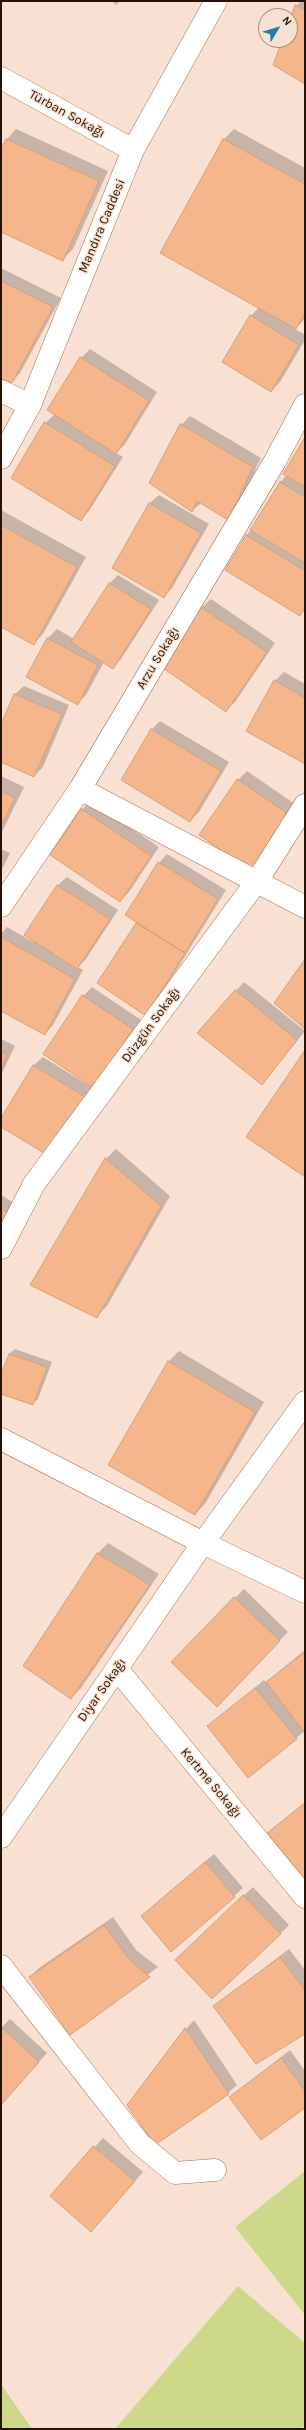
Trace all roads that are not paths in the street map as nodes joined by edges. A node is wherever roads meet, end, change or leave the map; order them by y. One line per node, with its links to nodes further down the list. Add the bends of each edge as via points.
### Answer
1 (216, 1): 3 (street, Mandıra Caddesi)
2 (1, 78): 3 (street, Türban Sokağı)
3 (133, 150): 6 (street, Mandıra Caddesi)
4 (1, 391): 6 (street)
5 (305, 404): 8 (street, Arzu Sokağı, via 275,461)
6 (30, 405): 7 (street, Mandıra Caddesi)
7 (1, 458)
8 (80, 789): 10 (street); 11 (street, Arzu Sokağı)
9 (305, 805): 10 (street, Düzgün Sokağı)
10 (257, 881): 12 (street); 13 (street, Düzgün Sokağı, via 34,1184)
11 (1, 906)
12 (305, 907)
13 (1, 1248)
14 (305, 1402): 16 (street, Diyar Sokağı)
15 (1, 1439): 16 (street)
16 (203, 1543): 17 (street); 18 (street, Diyar Sokağı)
17 (305, 1592)
18 (117, 1669): 19 (street, Diyar Sokağı); 20 (street, Kertme Sokağı)
19 (1, 1837)
20 (305, 1897)
21 (1, 1966): 22 (street, via 140,2144 175,2173)
22 (215, 2170)

